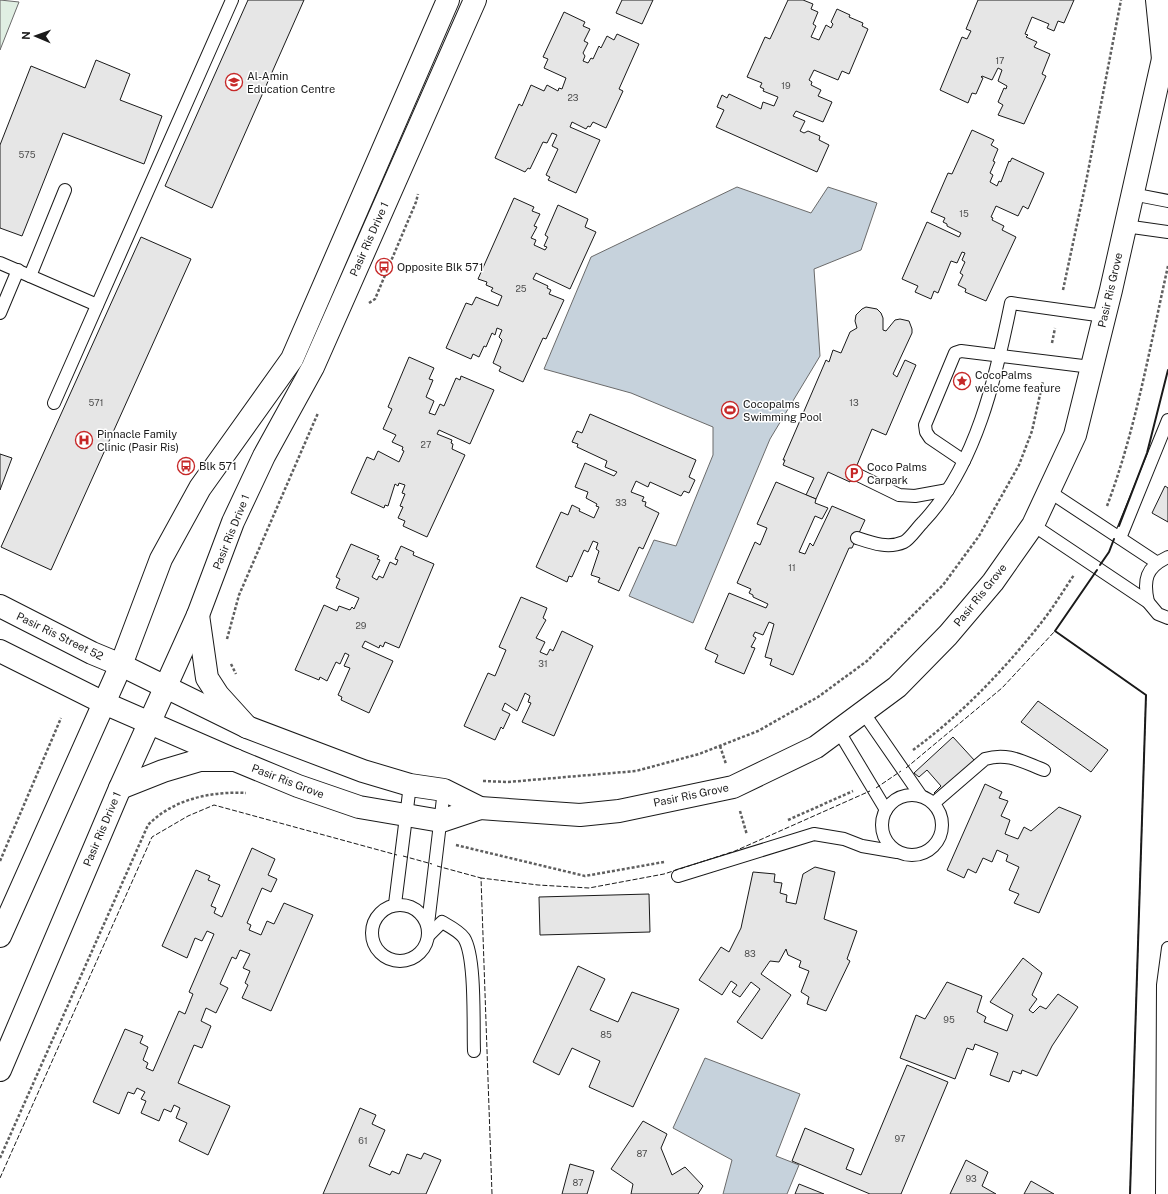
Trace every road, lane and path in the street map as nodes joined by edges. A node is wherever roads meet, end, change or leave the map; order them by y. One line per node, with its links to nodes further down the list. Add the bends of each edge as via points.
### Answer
1 (232, 0): 15 (lane)
2 (448, 0): 40 (main road, Pasir Ris Drive 1, via 292,359 200,488 161,559)
3 (475, 0): 35 (main road, Pasir Ris Drive 1, via 313,367 264,456 232,522)
4 (1157, 0): 5 (main road, Pasir Ris Grove)
5 (1166, 53): 8 (main road, Pasir Ris Grove)
6 (419, 189): 16 (path, via 416,202 375,299)
7 (65, 190): 14 (lane)
8 (1132, 194): 9 (lane); 10 (main road, Pasir Ris Grove)
9 (1168, 201)
10 (1125, 226): 11 (lane); 18 (main road, Pasir Ris Grove)
11 (1168, 232)
12 (0, 263): 13 (lane)
13 (18, 270): 14 (lane); 17 (lane)
14 (30, 276): 15 (lane)
15 (97, 305): 21 (lane)
16 (364, 306)
17 (0, 312)
18 (1104, 316): 19 (lane, via 1011,303); 20 (main road, Pasir Ris Grove)
19 (1001, 355): 20 (lane); 24 (lane); 24 (lane, via 961,351 955,353 925,425 930,438)
20 (1091, 367): 27 (main road, Pasir Ris Grove, via 1075,435)
21 (54, 403)
22 (320, 407): 37 (path, via 239,595)
23 (1168, 420): 30 (lane)
24 (964, 461): 26 (lane)
25 (854, 473): 26 (lane, via 898,495 915,496)
26 (948, 490): 29 (lane, via 935,509 904,542 881,546)
27 (1050, 492): 28 (main road, Pasir Ris Grove); 30 (lane)
28 (1033, 525): 33 (lane); 44 (main road, Pasir Ris Grove, via 993,582 948,635 897,687)
29 (857, 538)
30 (1120, 538): 32 (lane)
31 (1168, 557): 32 (lane)
32 (1156, 562): 33 (lane, via 1146,581)
33 (1148, 602): 36 (lane, via 1158,614)
34 (0, 606): 40 (main road, Pasir Ris Street 52)
35 (198, 615): 42 (main road, Pasir Ris Drive 1); 47 (main road, via 207,678 218,695)
36 (1168, 618)
37 (225, 647)
38 (0, 651): 43 (main road)
39 (230, 662): 41 (path)
40 (121, 665): 42 (main road, Pasir Ris Grove); 43 (main road, Pasir Ris Drive 1)
41 (237, 677)
42 (165, 686): 46 (main road, Pasir Ris Drive 1); 47 (main road, Pasir Ris Grove)
43 (104, 703): 46 (main road, Pasir Ris Grove); 66 (main road, Pasir Ris Drive 1)
44 (863, 712): 48 (main road, Pasir Ris Grove); 55 (lane)
45 (61, 718): 62 (path)
46 (150, 723): 49 (main road, Pasir Ris Grove); 52 (main road, Pasir Ris Drive 1)
47 (247, 727): 51 (main road, Pasir Ris Grove, via 363,771)
48 (838, 730): 57 (main road, Pasir Ris Grove, via 816,747 726,788 619,811 580,815); 58 (lane)
49 (235, 760): 52 (main road, via 200,760); 59 (main road, Pasir Ris Grove, via 359,807)
50 (1044, 770): 56 (lane, via 1007,756 985,759)
51 (410, 785): 53 (main road, Pasir Ris Grove); 59 (lane)
52 (120, 788): 69 (main road, Pasir Ris Drive 1)
53 (444, 790): 57 (main road, Pasir Ris Grove); 60 (lane)
54 (251, 793): 70 (path, via 207,794 157,816 148,826)
55 (922, 796): 56 (lane); 58 (lane, via 907,795 894,801)
56 (934, 803): 61 (lane, via 942,816 943,830 937,844 925,854 911,856)
57 (480, 808): 60 (main road, Pasir Ris Grove)
58 (886, 810): 61 (lane, via 882,827 886,841)
59 (405, 816): 60 (main road, Pasir Ris Grove); 64 (lane)
60 (441, 821): 65 (lane)
61 (896, 852): 63 (lane, via 814,834)
62 (0, 860)
63 (678, 876)
64 (395, 904): 65 (lane, via 409,905 420,912); 65 (lane, via 383,910 375,919 371,932 374,944 381,955 392,961 406,962 417,957 426,947)
65 (428, 929): 68 (lane, via 442,922 454,928 464,938 471,959)
66 (0, 936)
67 (1168, 948): 71 (lane, via 1163,985)
68 (474, 1051)
69 (0, 1070)
70 (0, 1158)
71 (1162, 1194)

